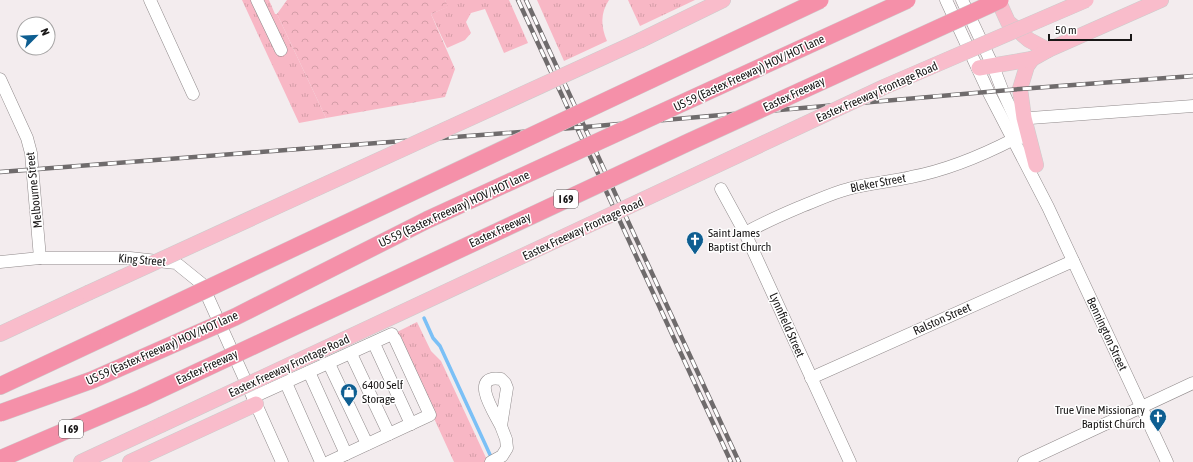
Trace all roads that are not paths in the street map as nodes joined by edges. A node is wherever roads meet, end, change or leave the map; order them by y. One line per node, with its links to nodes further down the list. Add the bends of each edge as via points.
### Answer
1 (150, 0): 17 (street)
2 (257, 0): 11 (street)
3 (723, 0): 28 (main road, bridge)
4 (820, 0): 36 (highway, bridge)
5 (907, 0): 39 (highway, US 59 (Eastex Freeway) HOV/HOT lane, bridge, via 427,220 234,317 92,380)
6 (946, 0): 15 (street, Bennington Street)
7 (962, 0): 14 (street)
8 (1086, 0): 46 (main road, Eastex Freeway Frontage Road, bridge, via 884,88)
9 (1161, 0): 12 (main road)
10 (998, 1): 12 (main road, via 1008,22 1028,40); 45 (highway, Eastex Freeway / I 69, bridge, via 689,142 142,398)
11 (281, 50)
12 (1048, 50): 13 (main road)
13 (1032, 58): 14 (main road); 19 (main road, via 1020,89)
14 (993, 66): 15 (main road); 19 (street, via 1003,92)
15 (978, 68): 20 (street, Bennington Street)
16 (0, 79): 25 (street, Melbourne Street, via 27,138 31,153)
17 (193, 94)
18 (1192, 108): 19 (street)
19 (1020, 118): 21 (main road)
20 (1014, 139): 23 (street, Bennington Street); 24 (street, Bleker Street, via 941,170 848,189)
21 (1036, 165): 23 (street, Bennington Street)
22 (721, 189): 24 (street, Lynnfield Street)
23 (1048, 207): 26 (street, Bennington Street)
24 (745, 232): 33 (street, Lynnfield Street)
25 (40, 258): 27 (street, King Street); 37 (street, King Street, via 130,258 176,263 202,284)
26 (1073, 261): 33 (street, Ralston Street); 38 (street, Bennington Street)
27 (0, 262)
28 (0, 334)
29 (376, 348): 40 (street)
30 (354, 358): 42 (street)
31 (331, 368): 43 (street)
32 (309, 372): 34 (street); 40 (street, via 394,337 430,415); 44 (street)
33 (811, 378): 52 (street, Lynnfield Street)
34 (286, 383): 37 (street); 49 (street)
35 (1193, 383): 38 (street)
36 (0, 386)
37 (255, 401): 47 (main road); 48 (street, King Street)
38 (1141, 407): 53 (street); 54 (street, Bennington Street)
39 (0, 413)
40 (411, 424): 42 (street)
41 (501, 426): 51 (street, via 507,448 502,456)
42 (388, 434): 43 (street)
43 (367, 444): 44 (street)
44 (346, 454): 50 (street)
45 (0, 459)
46 (81, 462)
47 (130, 462)
48 (282, 462)
49 (321, 462)
50 (329, 462)
51 (491, 462)
52 (850, 462)
53 (1024, 462)
54 (1167, 462)

